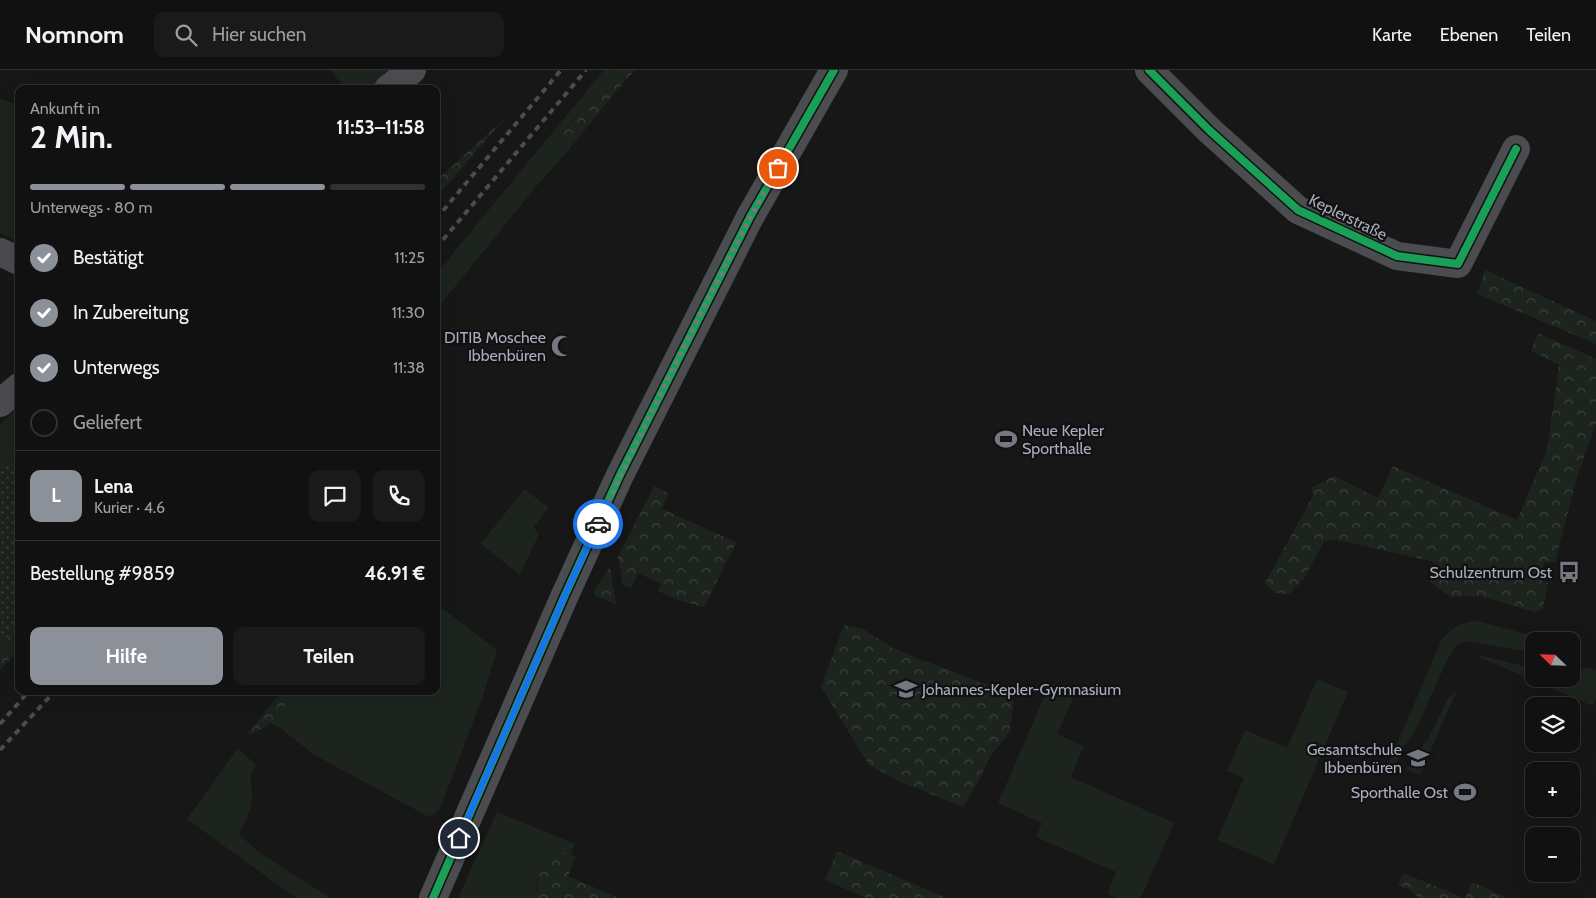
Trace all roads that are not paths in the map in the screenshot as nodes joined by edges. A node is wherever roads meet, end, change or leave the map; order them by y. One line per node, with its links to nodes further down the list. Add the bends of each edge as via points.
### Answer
1 (412, 70): 4 (street)
2 (834, 70): 10 (street, via 750,217 620,475)
3 (1149, 70): 5 (street, Keplerstraße, via 1209,130 1298,210 1397,256 1458,264)
4 (393, 85)
5 (1516, 148)
6 (0, 252): 7 (street)
7 (15, 259)
8 (15, 391): 9 (street)
9 (0, 403)
10 (433, 898)

